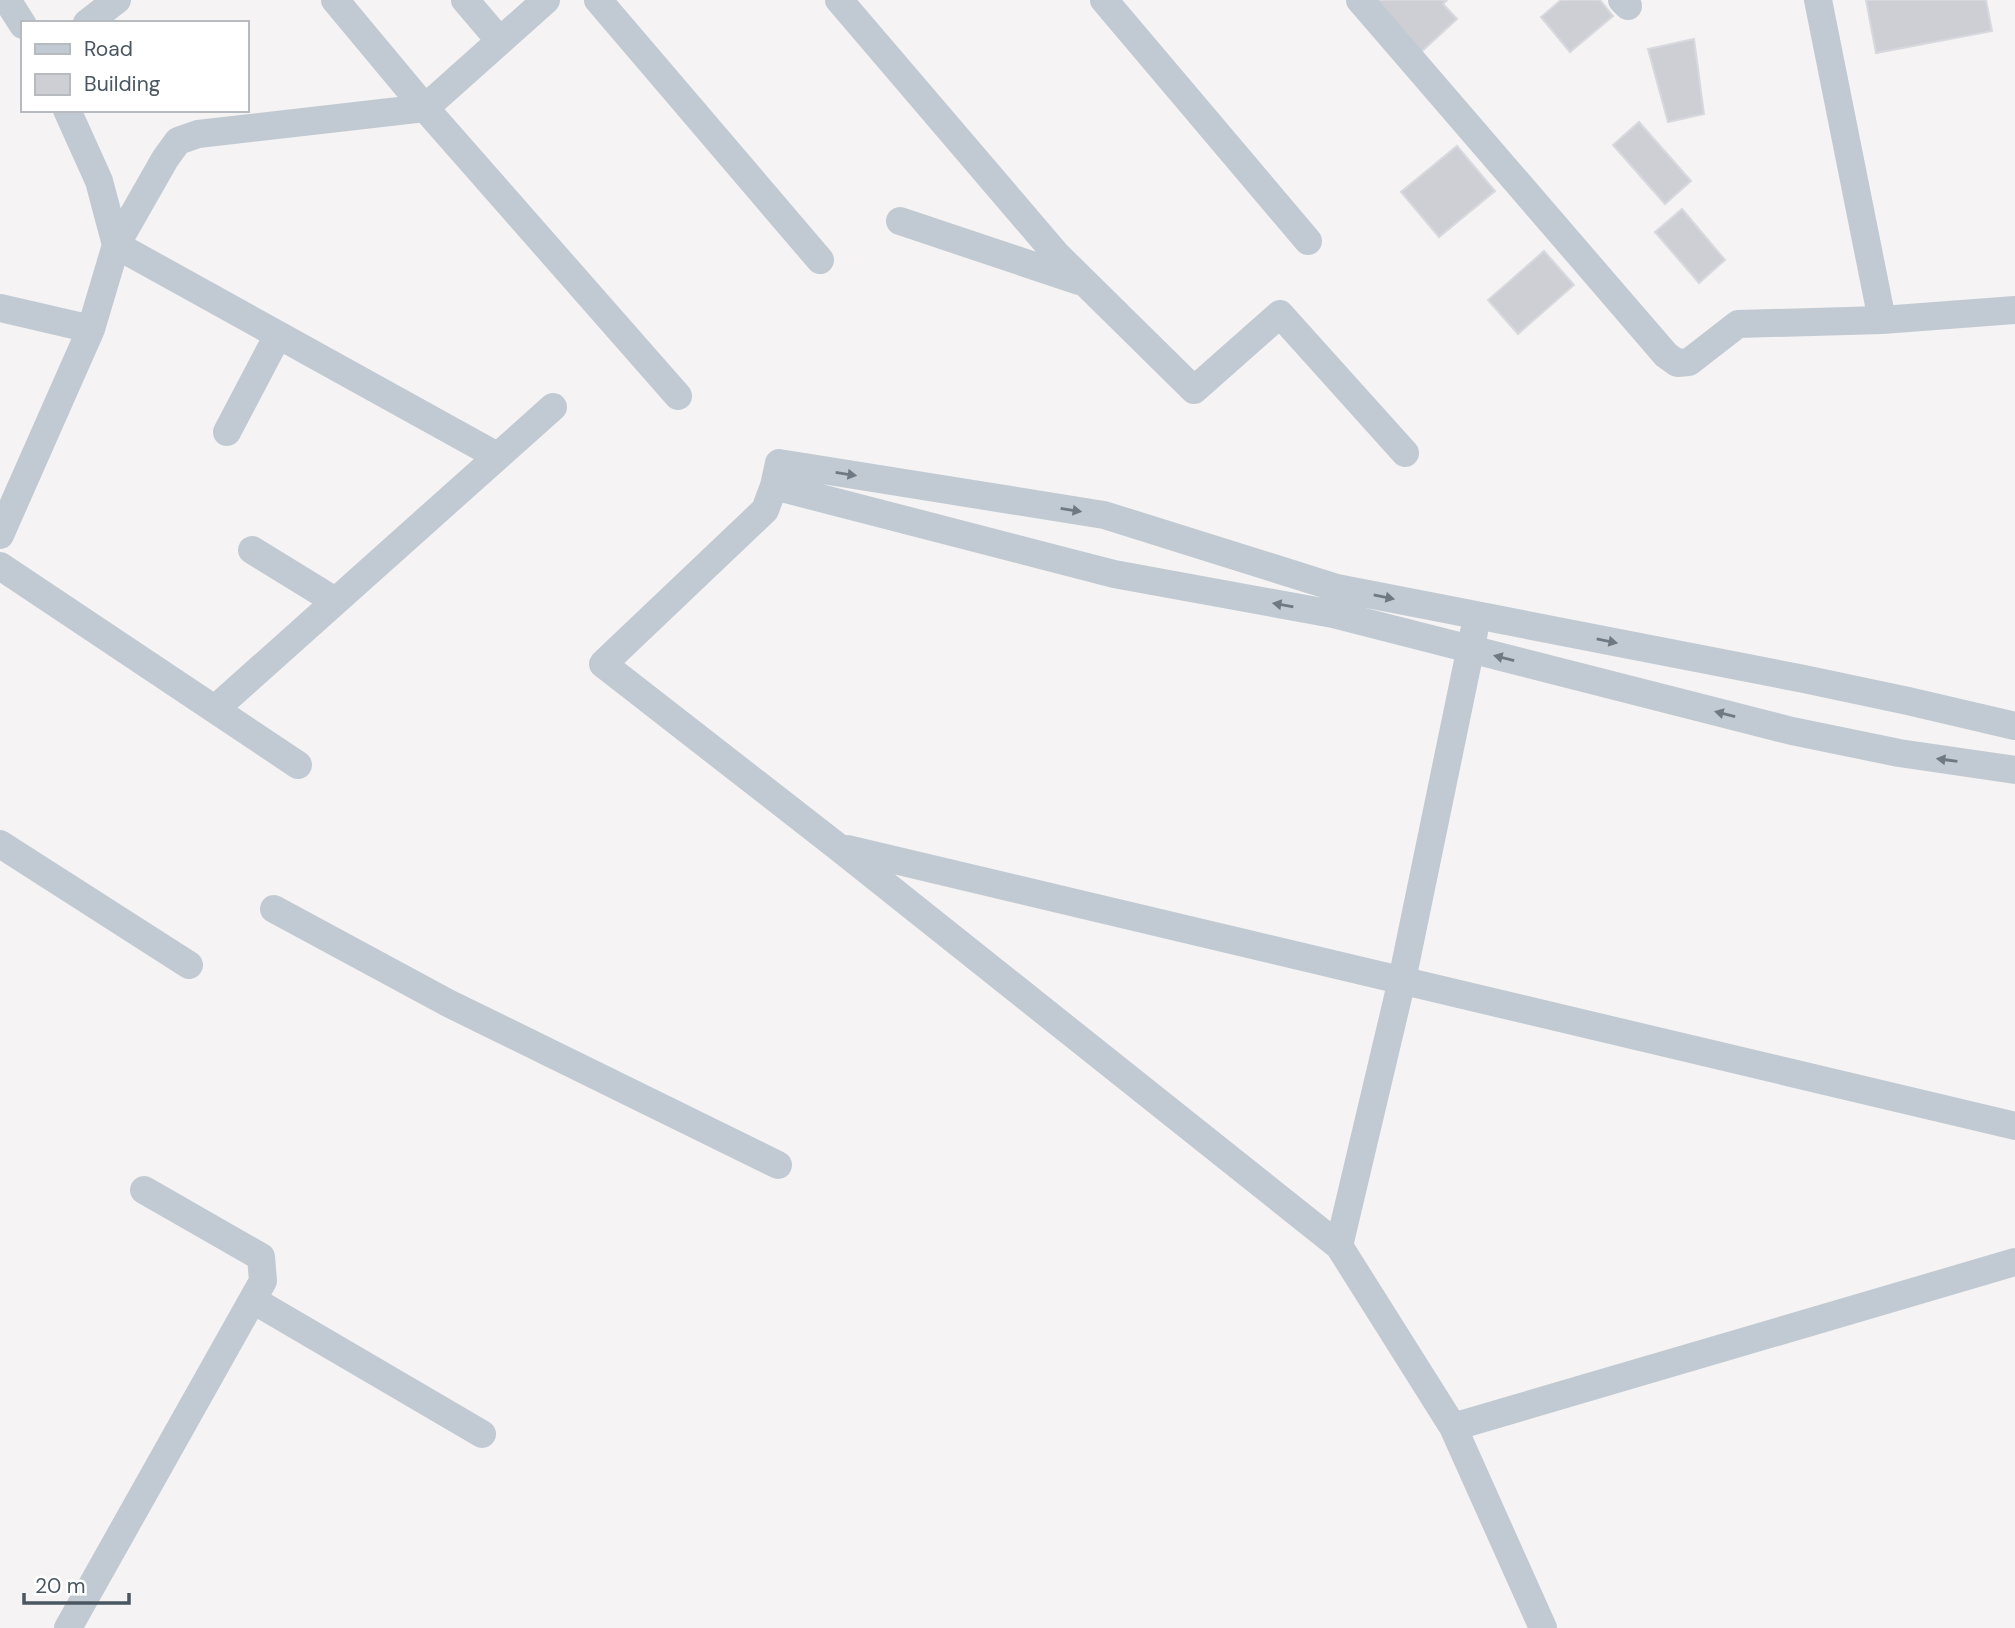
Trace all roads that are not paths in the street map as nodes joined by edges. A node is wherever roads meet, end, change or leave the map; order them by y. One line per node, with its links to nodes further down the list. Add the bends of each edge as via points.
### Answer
1 (7, 0): 12 (street)
2 (117, 0): 11 (street)
3 (335, 0): 14 (street)
4 (465, 0): 13 (street)
5 (546, 0): 13 (street)
6 (598, 0): 19 (street)
7 (839, 0): 20 (street)
8 (1104, 0): 17 (street)
9 (1360, 0): 23 (street, via 1677,363 1689,362 1738,324)
10 (1818, 0): 23 (street)
11 (90, 21)
12 (21, 22)
13 (500, 41): 14 (street)
14 (425, 108): 18 (street, via 198,134 178,141); 26 (street)
15 (68, 112): 18 (street, via 99,181)
16 (900, 221): 20 (street)
17 (1308, 241)
18 (116, 245): 24 (street); 25 (street)
19 (820, 260)
20 (1085, 283): 29 (street, via 1194,390 1280,314)
21 (0, 308): 24 (street)
22 (2015, 310): 23 (street)
23 (1882, 320)
24 (91, 329): 32 (street)
25 (278, 335): 28 (street); 30 (street)
26 (678, 396)
27 (553, 408): 30 (street)
28 (227, 432)
29 (1405, 453)
30 (497, 456): 35 (street)
31 (776, 475): 36 (street, one-way to 36, via 1104,515 1337,588); 37 (street, one-way to 31, via 1333,614 1114,574); 43 (street, via 765,510 603,664)
32 (0, 535)
33 (252, 550): 35 (street)
34 (0, 566): 38 (street)
35 (335, 601): 38 (street)
36 (1477, 616): 37 (street); 39 (street, one-way to 39, via 1804,679)
37 (1471, 650): 41 (street, one-way to 37, via 1899,753 1792,730); 46 (street)
38 (215, 709): 40 (street)
39 (2015, 726)
40 (298, 765)
41 (2015, 770)
42 (0, 844): 45 (street)
43 (838, 847): 46 (street); 50 (street)
44 (274, 909): 48 (street, via 449,1003)
45 (190, 965)
46 (1402, 980): 47 (street); 50 (street)
47 (2015, 1126)
48 (778, 1165)
49 (144, 1190): 52 (street, via 261,1257 263,1281)
50 (1339, 1246): 53 (street)
51 (2015, 1262): 53 (street)
52 (253, 1300): 54 (street); 55 (street)
53 (1453, 1427): 56 (street)
54 (482, 1434)
55 (68, 1628)
56 (1543, 1628)

